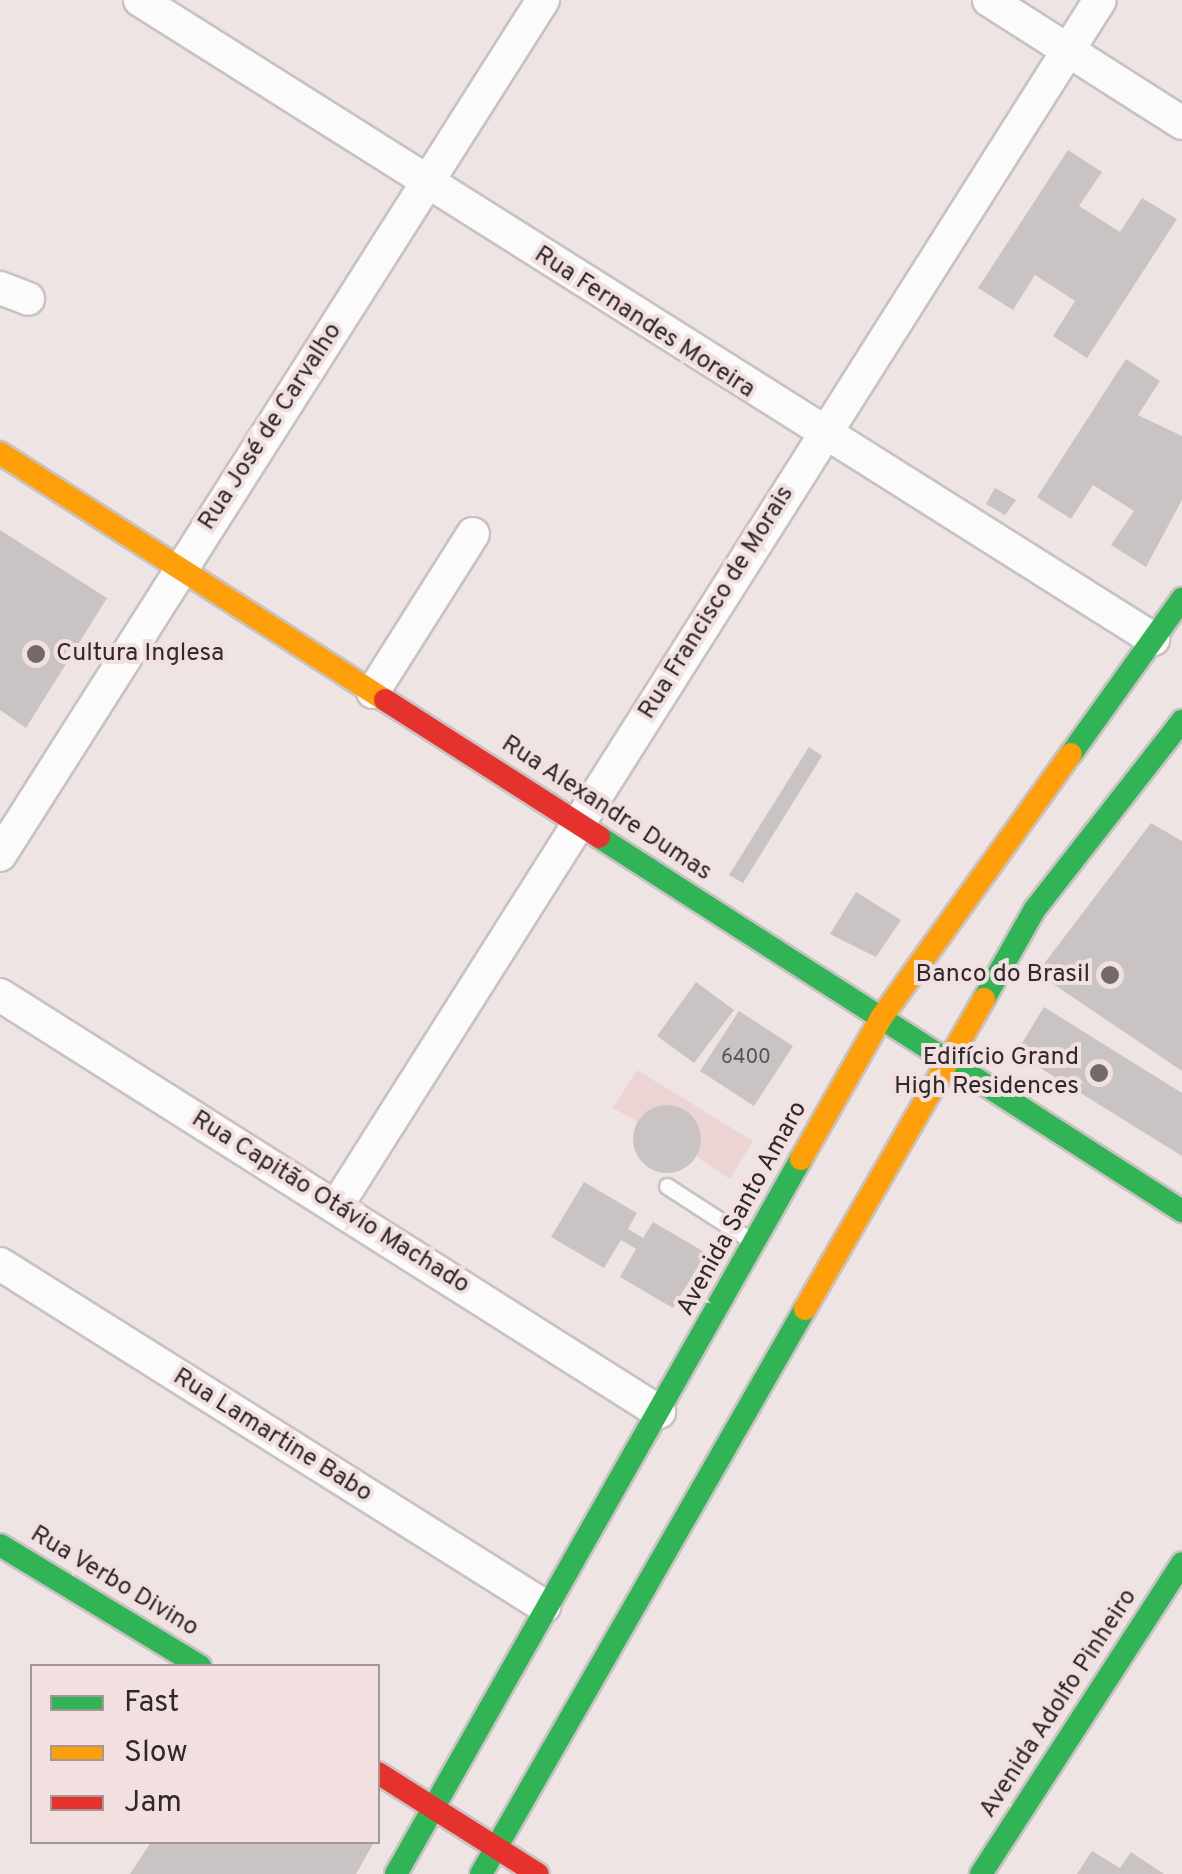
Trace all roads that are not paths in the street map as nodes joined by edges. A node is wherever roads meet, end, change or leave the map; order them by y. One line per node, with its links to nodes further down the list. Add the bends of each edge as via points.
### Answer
1 (140, 0): 7 (street, Rua Fernandes Moreira)
2 (543, 0): 7 (street, Rua José de Carvalho)
3 (989, 0): 5 (street)
4 (1100, 0): 5 (street, Rua Francisco de Morais)
5 (1068, 50): 6 (street); 8 (street, Rua Francisco de Morais)
6 (1182, 123)
7 (427, 183): 8 (street, Rua Fernandes Moreira); 11 (street, Rua José de Carvalho)
8 (822, 437): 13 (street, Rua Fernandes Moreira); 16 (street, Rua Francisco de Morais)
9 (0, 453): 11 (main road, Rua Alexandre Dumas)
10 (472, 534): 14 (street)
11 (180, 566): 14 (main road, Rua Alexandre Dumas); 17 (street, Rua José de Carvalho)
12 (1182, 598): 13 (main road, Avenida Santo Amaro)
13 (1152, 639): 19 (main road, Avenida Santo Amaro)
14 (373, 692): 16 (main road, Rua Alexandre Dumas)
15 (1182, 721): 20 (main road, via 1057,877)
16 (578, 823): 19 (main road, Rua Alexandre Dumas); 22 (street, Rua Francisco de Morais)
17 (0, 855)
18 (0, 995): 22 (street, Rua Capitão Otávio Machado)
19 (881, 1018): 20 (main road, Rua Alexandre Dumas); 24 (main road, Avenida Santo Amaro)
20 (945, 1059): 23 (main road, Rua Alexandre Dumas); 33 (main road)
21 (667, 1186): 24 (lane)
22 (336, 1207): 26 (street, Rua Capitão Otávio Machado)
23 (1182, 1211)
24 (756, 1244): 26 (main road, Avenida Santo Amaro)
25 (0, 1264): 29 (street, Rua Lamartine Babo)
26 (659, 1412): 29 (main road, Avenida Santo Amaro)
27 (1, 1549): 30 (main road, Rua Verbo Divino)
28 (1182, 1563): 37 (main road, Avenida Adolfo Pinheiro)
29 (544, 1606): 32 (main road, Avenida Santo Amaro)
30 (197, 1664)
31 (380, 1774): 32 (main road)
32 (434, 1807): 33 (main road); 34 (main road, Avenida Santo Amaro)
33 (497, 1846): 35 (main road); 36 (main road)
34 (396, 1874)
35 (481, 1874)
36 (538, 1874)
37 (981, 1874)

